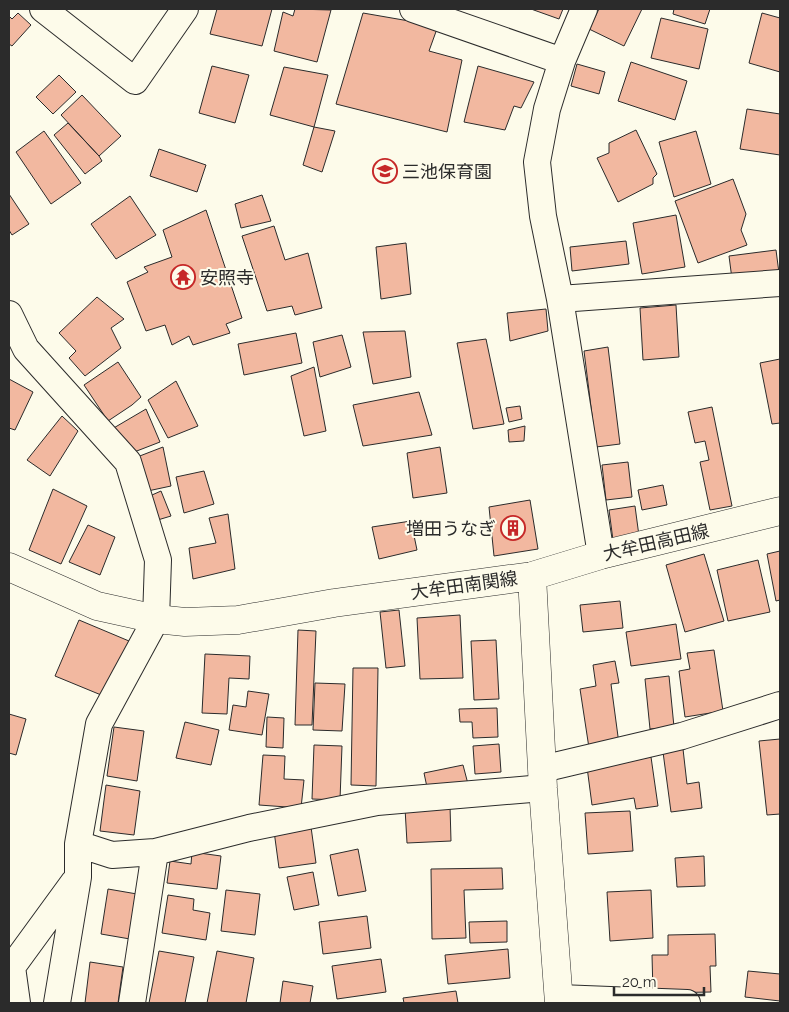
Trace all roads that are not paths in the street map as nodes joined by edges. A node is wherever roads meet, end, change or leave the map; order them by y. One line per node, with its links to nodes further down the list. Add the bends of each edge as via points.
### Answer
1 (42, 9): 2 (street, via 135,81)
2 (185, 9)
3 (412, 9): 5 (street)
4 (584, 9): 5 (street)
5 (562, 61): 7 (street, via 547,109 537,162 543,216)
6 (780, 283): 7 (street)
7 (560, 299): 10 (street)
8 (9, 314): 13 (street, via 26,349 128,462 158,560)
9 (780, 511): 10 (main road, 大牟田高田線)
10 (601, 555): 12 (main road, 大牟田高田線)
11 (9, 567): 13 (main road, 大牟田南関線, via 98,606)
12 (532, 576): 13 (main road, 大牟田南関線, via 334,603 238,620 185,622); 15 (main road, 大牟田南関線)
13 (156, 619): 16 (street, via 99,724)
14 (780, 705): 15 (street)
15 (543, 778): 17 (street, via 377,802 249,828); 19 (main road, 大牟田南関線)
16 (78, 844): 17 (street, via 112,855); 18 (street)
17 (155, 852): 22 (street)
18 (78, 877): 20 (street, via 12,967); 21 (street)
19 (559, 1001): 23 (street)
20 (16, 1003)
21 (57, 1003)
22 (132, 1003)
23 (687, 1003)

